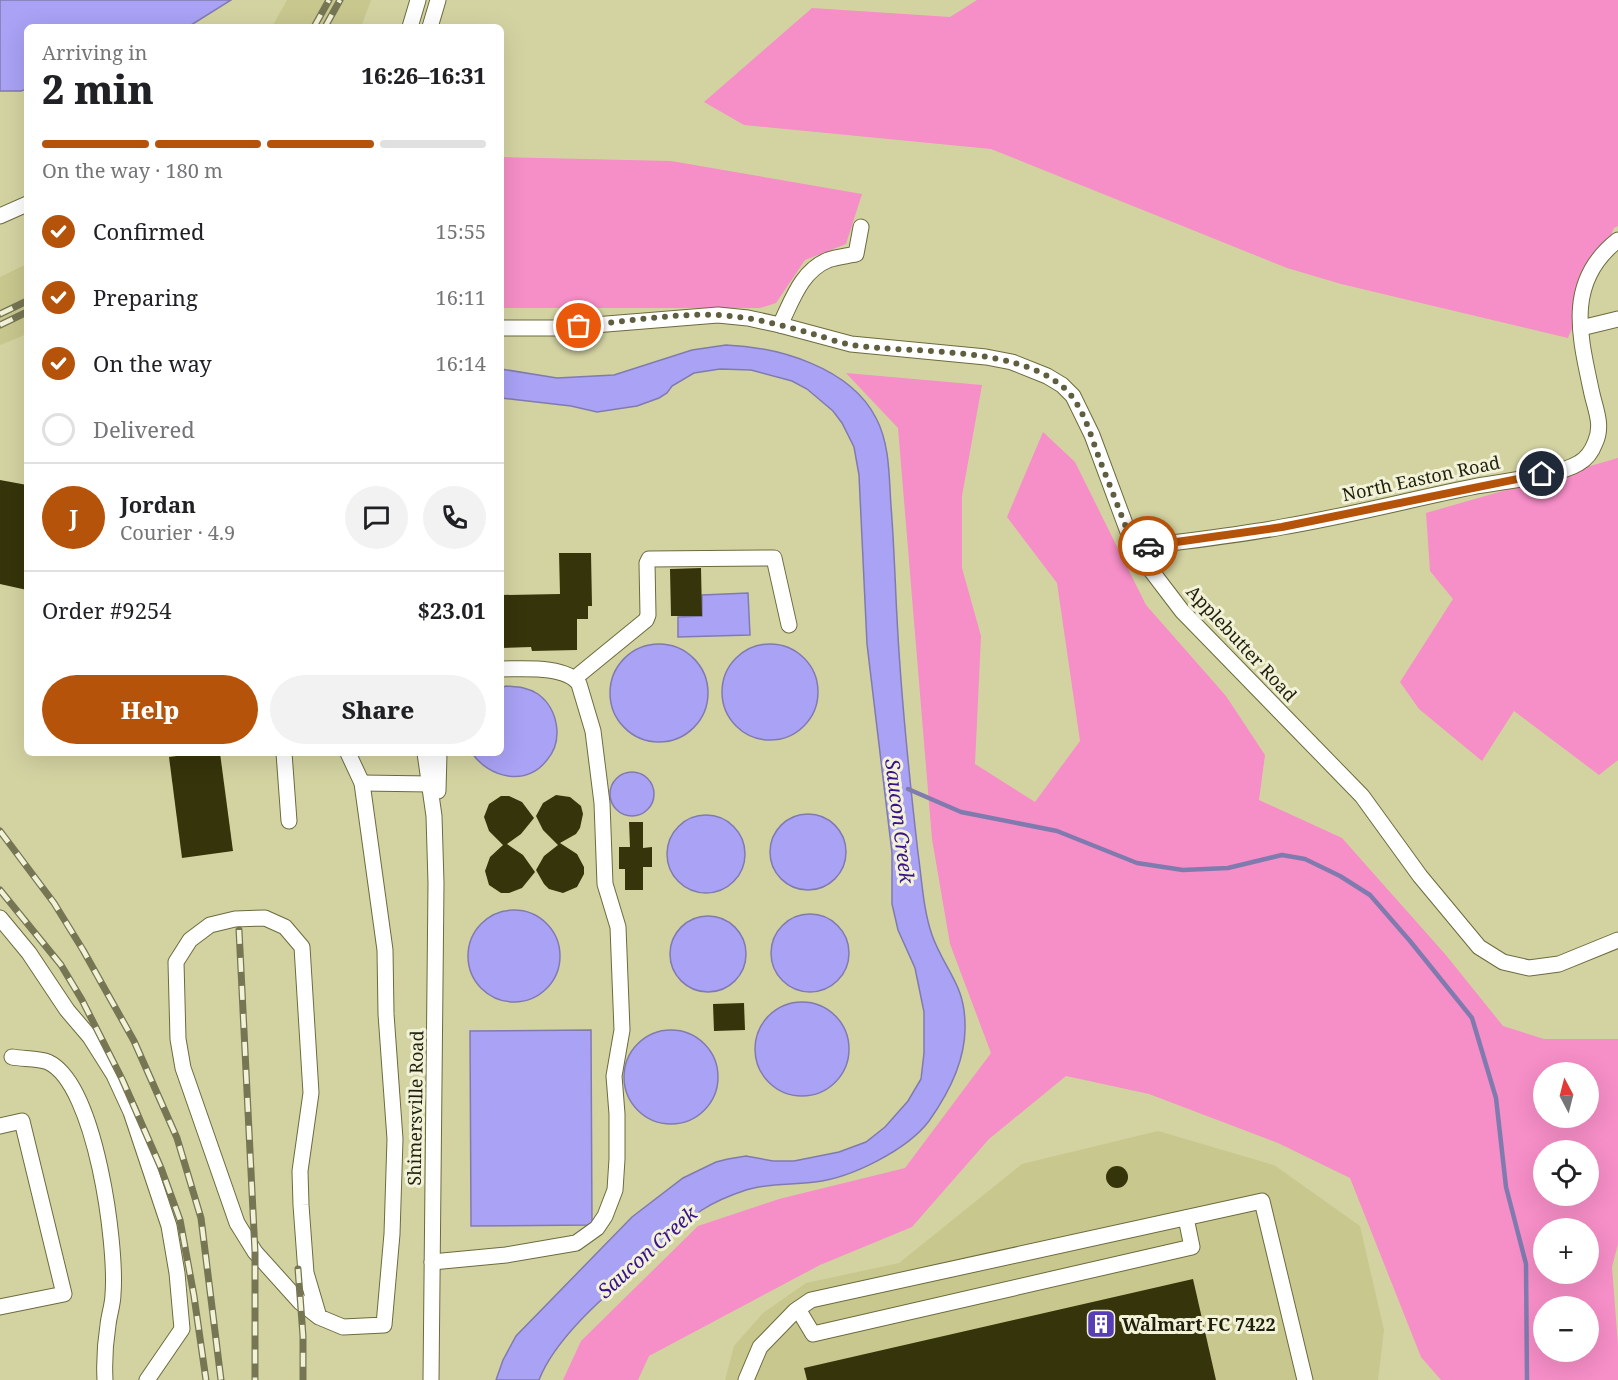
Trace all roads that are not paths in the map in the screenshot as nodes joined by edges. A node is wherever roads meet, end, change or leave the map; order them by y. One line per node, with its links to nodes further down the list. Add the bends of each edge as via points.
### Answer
1 (418, 0): 3 (street)
2 (438, 0): 4 (street)
3 (411, 24)
4 (431, 24)
5 (24, 205): 6 (street)
6 (0, 216)
7 (861, 227): 10 (street, via 856,254 829,260 802,279)
8 (1618, 240): 12 (street, North Easton Road, via 1605,250 1587,280 1579,310)
9 (1618, 319): 12 (street)
10 (780, 325): 11 (street, Applebutter Road, via 718,315 557,328); 13 (street, Applebutter Road, via 851,345 1012,362 1062,385 1073,396 1092,435)
11 (504, 328)
12 (1581, 328): 13 (street, North Easton Road, via 1599,431 1590,454 1579,463 1560,471 1282,527)
13 (1134, 548): 26 (street, Applebutter Road, via 1182,611 1362,796 1420,876 1479,947 1503,962 1529,968 1559,964)
14 (789, 626): 16 (street, via 774,558 649,559 646,620)
15 (504, 669): 16 (street, via 533,669)
16 (575, 678): 30 (street, via 593,731 602,803 605,884 618,927 622,1030 614,1076 615,1190 597,1228 576,1243)
17 (284, 756): 23 (street)
18 (349, 756): 21 (street)
19 (425, 756): 22 (street, Shimersville Road)
20 (439, 756): 24 (street, Shimersville Road)
21 (362, 783): 22 (street); 33 (street, via 385,950 396,1139 392,1234 384,1325 343,1327)
22 (430, 784): 24 (street, Shimersville Road)
23 (289, 821)
24 (435, 836): 30 (street, Shimersville Road)
25 (0, 918): 35 (street, via 114,1075 131,1112 169,1226 182,1329)
26 (1618, 940)
27 (12, 1058): 34 (street, via 48,1062 62,1072 90,1128 110,1218 112,1249 113,1294)
28 (0, 1126): 31 (street, via 22,1121 64,1293)
29 (1186, 1218): 32 (street, via 811,1300); 32 (street, via 1192,1246 1169,1252 813,1334); 38 (street, via 1262,1201)
30 (432, 1262): 36 (street, Shimersville Road)
31 (0, 1306)
32 (798, 1309): 37 (street, via 760,1347)
33 (319, 1317): 33 (street, via 300,1302 255,1252 237,1223 183,1068 178,1039 176,962 190,940 210,925 266,918 285,927 302,947 311,1093 300,1171 301,1205 306,1273)
34 (105, 1380)
35 (147, 1380)
36 (431, 1380)
37 (746, 1380)
38 (1305, 1380)

